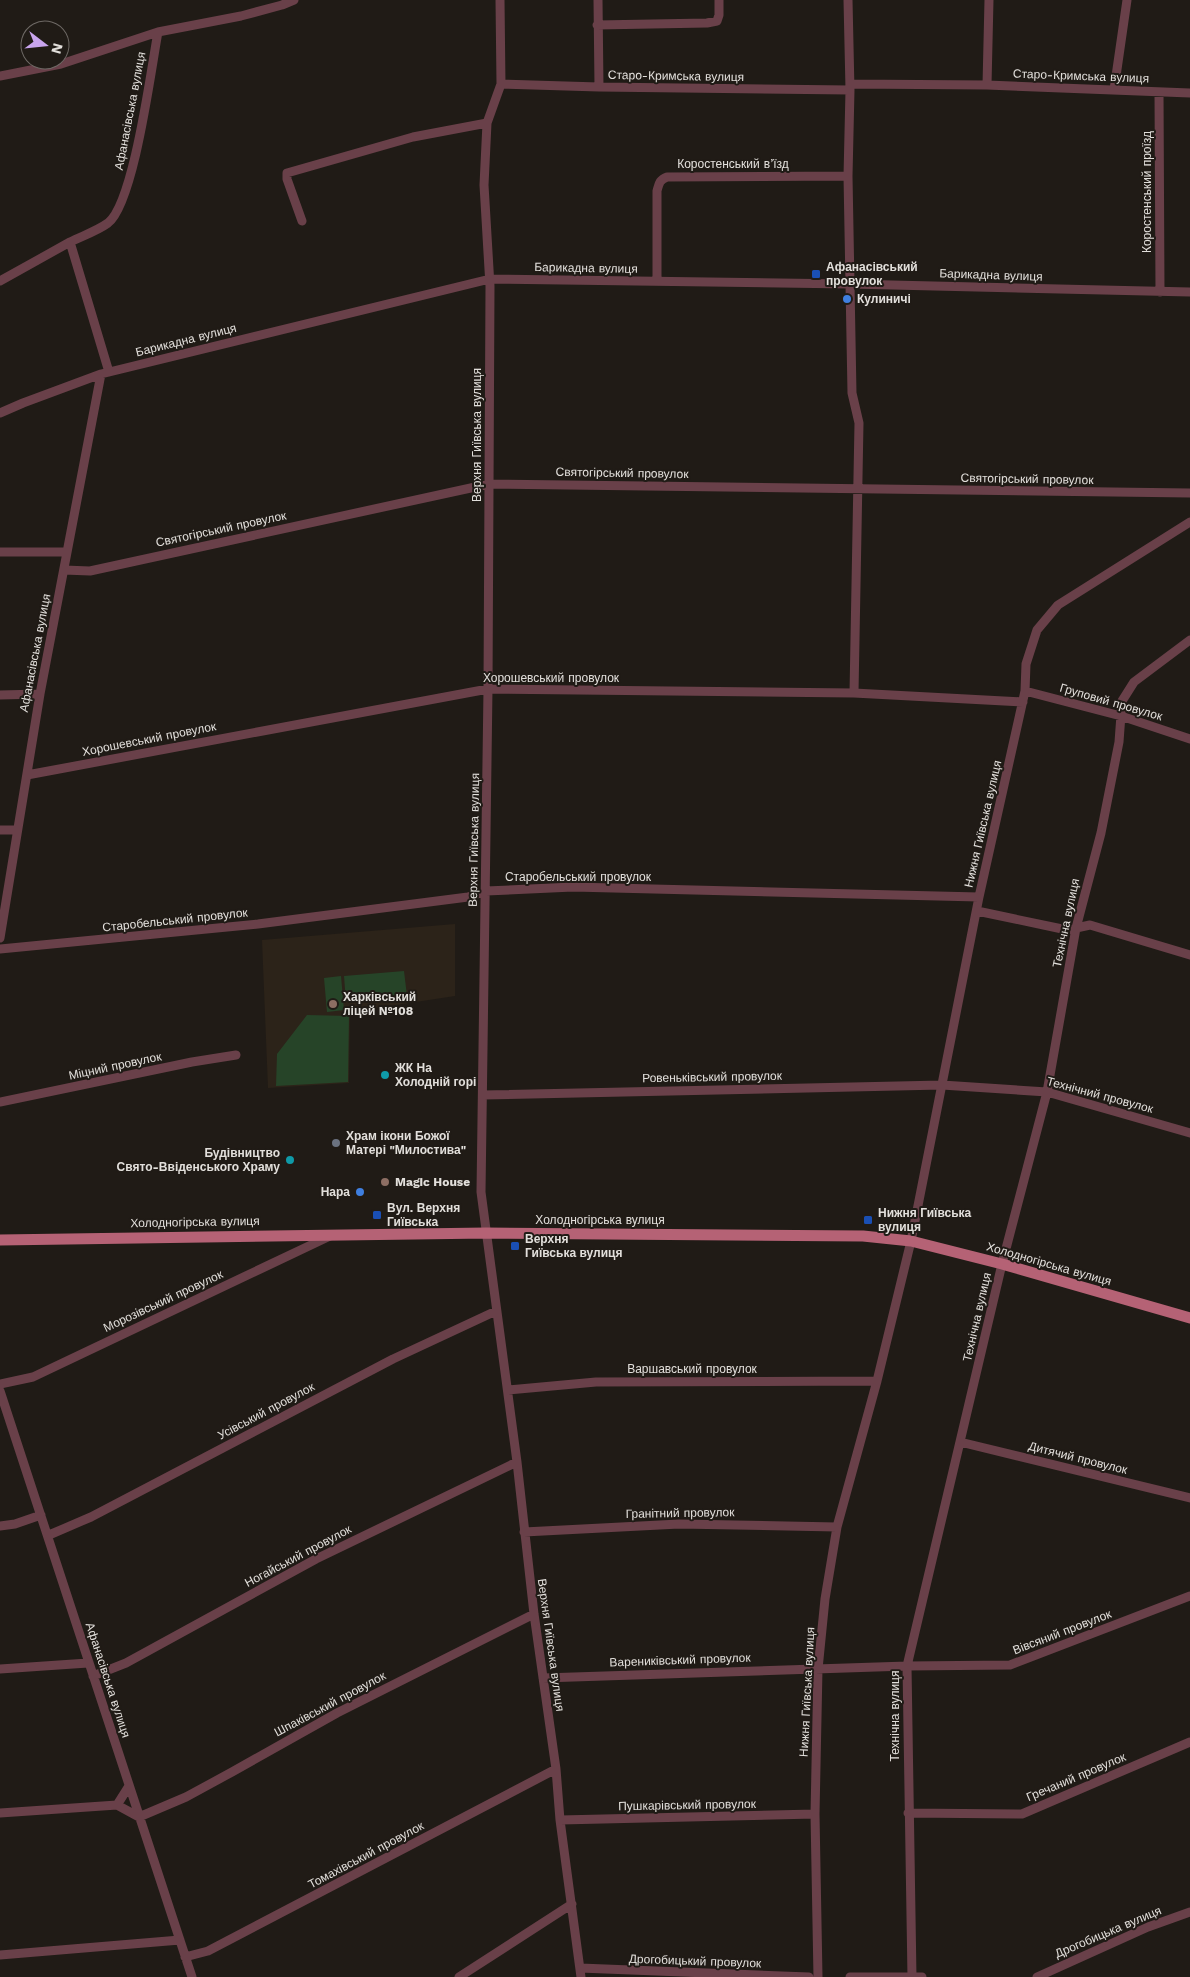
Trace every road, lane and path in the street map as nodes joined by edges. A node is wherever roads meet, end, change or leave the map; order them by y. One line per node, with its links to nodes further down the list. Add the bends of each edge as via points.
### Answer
1 (294, 0): 9 (street, via 241,16)
2 (500, 0): 11 (street, Верхня Гиївська вулиця)
3 (598, 0): 8 (street)
4 (719, 0): 8 (street, via 717,21)
5 (848, 0): 14 (street)
6 (989, 0): 12 (street)
7 (1127, 0): 15 (street)
8 (597, 25): 13 (street)
9 (158, 32): 10 (street, via 61,64); 21 (street, Афанасівська вулиця, via 133,168 121,204 109,222)
10 (0, 76)
11 (501, 84): 13 (street, Старо-Кримська вулиця); 18 (street, Верхня Гиївська вулиця)
12 (987, 85): 14 (street, Старо-Кримська вулиця); 15 (street, Старо-Кримська вулиця)
13 (599, 87): 14 (street, Старо-Кримська вулиця)
14 (850, 87): 19 (street)
15 (1114, 90): 16 (street, Старо-Кримська вулиця)
16 (1159, 92): 17 (street, Старо-Кримська вулиця); 26 (street, Коростенський проїзд)
17 (1190, 93)
18 (487, 123): 20 (street, via 413,137 287,173); 22 (street, Верхня Гиївська вулиця, via 484,185)
19 (848, 176): 24 (street, Коростенський в’їзд, via 662,179 658,191); 25 (street)
20 (302, 221)
21 (70, 242): 23 (street); 28 (street, Афанасівська вулиця)
22 (490, 279): 24 (street, Барикадна вулиця); 28 (street, Барикадна вулиця); 30 (street, Верхня Гиївська вулиця)
23 (0, 281)
24 (657, 281): 25 (street, Барикадна вулиця)
25 (850, 284): 26 (street, Барикадна вулиця); 31 (street, via 852,393 858,423)
26 (1160, 292): 27 (street, Барикадна вулиця)
27 (1190, 292)
28 (105, 373): 29 (street, Барикадна вулиця); 35 (street, Афанасівська вулиця)
29 (0, 413)
30 (489, 484): 31 (street, Святогірський провулок); 36 (street, Святогірський провулок, via 90,571); 38 (street, Верхня Гиївська вулиця)
31 (857, 490): 32 (street, Святогірський провулок); 40 (street)
32 (1190, 493)
33 (1190, 522): 39 (street, Нижня Гиївська вулиця, via 1058,605 1037,630 1026,664)
34 (0, 552): 35 (street)
35 (66, 552): 36 (street, Афанасівська вулиця)
36 (64, 570): 42 (street, Афанасівська вулиця)
37 (1190, 640): 44 (street, Технічна вулиця, via 1134,682 1122,701)
38 (488, 689): 40 (street, Хорошевський провулок); 46 (street, Хорошевський провулок); 49 (street, Верхня Гиївська вулиця)
39 (1025, 691): 43 (street, Нижня Гиївська вулиця); 44 (street, Груповий провулок)
40 (854, 693): 43 (street, Хорошевський провулок)
41 (0, 694): 42 (street)
42 (40, 694): 46 (street, Афанасівська вулиця)
43 (1022, 702): 50 (street, Нижня Гиївська вулиця)
44 (1121, 716): 45 (street, Груповий провулок); 52 (street, Технічна вулиця, via 1101,833)
45 (1190, 739)
46 (27, 775): 48 (street, Афанасівська вулиця)
47 (0, 830): 48 (street)
48 (17, 830): 53 (street, Афанасівська вулиця)
49 (486, 891): 50 (street, Старобельський провулок, via 573,887); 54 (street, Старобельський провулок, via 468,897 258,924); 59 (street, Верхня Гиївська вулиця)
50 (979, 897): 51 (street, Нижня Гиївська вулиця)
51 (977, 911): 52 (street, via 1067,930); 57 (street, Нижня Гиївська вулиця)
52 (1076, 928): 55 (street, via 1090,925); 58 (street, Технічна вулиця)
53 (0, 938)
54 (0, 949)
55 (1190, 955)
56 (236, 1056): 60 (street, Міцний провулок, via 192,1062)
57 (942, 1085): 58 (street, Технічний провулок); 59 (street, Ровеньківський провулок); 65 (street, Нижня Гиївська вулиця)
58 (1047, 1092): 61 (street, Технічний провулок); 66 (street, Технічна вулиця)
59 (483, 1095): 62 (street, Верхня Гиївська вулиця, via 481,1192)
60 (0, 1102)
61 (1190, 1133)
62 (486, 1233): 63 (main road, Холодногірська вулиця); 65 (main road, Холодногірська вулиця, via 863,1236); 67 (street, Верхня Гиївська вулиця)
63 (334, 1234): 64 (main road, Холодногірська вулиця); 70 (street, Морозівський провулок, via 32,1377)
64 (0, 1240)
65 (911, 1241): 66 (main road, Холодногірська вулиця); 69 (street, Нижня Гиївська вулиця)
66 (1002, 1264): 68 (main road, Холодногірська вулиця); 73 (street, Технічна вулиця)
67 (496, 1311): 71 (street, Верхня Гиївська вулиця); 80 (street, Усівський провулок, via 393,1359 91,1517)
68 (1190, 1318)
69 (877, 1381): 71 (street, Варшавський провулок, via 606,1382); 78 (street, Нижня Гиївська вулиця)
70 (0, 1384)
71 (508, 1390): 74 (street, Верхня Гиївська вулиця)
72 (0, 1391): 76 (street, Афанасівська вулиця)
73 (960, 1442): 75 (street, Дитячий провулок); 84 (street, Технічна вулиця)
74 (518, 1462): 79 (street, Верхня Гиївська вулиця); 87 (street, Ногайський провулок, via 316,1559 126,1663)
75 (1190, 1498)
76 (41, 1516): 77 (street); 80 (street, Афанасівська вулиця)
77 (0, 1526)
78 (837, 1526): 79 (street, Гранітний провулок, via 679,1524); 86 (street, Нижня Гиївська вулиця)
79 (524, 1532): 82 (street, Верхня Гиївська вулиця)
80 (49, 1535): 83 (street, Афанасівська вулиця)
81 (1190, 1596): 84 (street, Вівсяний провулок, via 1010,1665)
82 (534, 1614): 88 (street, Верхня Гиївська вулиця); 96 (street, Шпаківський провулок, via 336,1713 201,1788)
83 (88, 1663): 85 (street); 87 (street, Афанасівська вулиця)
84 (907, 1666): 86 (street, Вівсяний провулок); 94 (street, Технічна вулиця)
85 (0, 1669)
86 (818, 1669): 88 (street, Варениківський провулок); 95 (street, Нижня Гиївська вулиця)
87 (93, 1676): 91 (street, Афанасівська вулиця)
88 (543, 1678): 90 (street, Верхня Гиївська вулиця)
89 (1190, 1742): 94 (street, Гречаний провулок, via 1022,1814)
90 (556, 1770): 97 (street, Верхня Гиївська вулиця); 102 (street, Томахівський провулок, via 208,1951)
91 (129, 1786): 92 (street); 96 (street, Афанасівська вулиця)
92 (117, 1805): 93 (street); 96 (street)
93 (0, 1813)
94 (908, 1813): 105 (street, Технічна вулиця)
95 (815, 1814): 97 (street, Пушкарівський провулок); 109 (street, Нижня Гиївська вулиця)
96 (139, 1817): 100 (street, Афанасівська вулиця)
97 (560, 1820): 98 (street, Верхня Гиївська вулиця)
98 (572, 1904): 103 (street, Верхня Гиївська вулиця); 107 (street)
99 (1190, 1912): 112 (street, Дрогобицька вулиця, via 1148,1927)
100 (180, 1940): 101 (street); 102 (street, Афанасівська вулиця)
101 (0, 1955)
102 (185, 1957): 106 (street, Афанасівська вулиця)
103 (580, 1973): 104 (street, Дрогобицький провулок)
104 (681, 1975): 108 (street, Дрогобицький провулок)
105 (912, 1976): 110 (street); 111 (street)
106 (192, 1977)
107 (459, 1977)
108 (809, 1977)
109 (818, 1977)
110 (850, 1977)
111 (922, 1977)
112 (1037, 1977)

